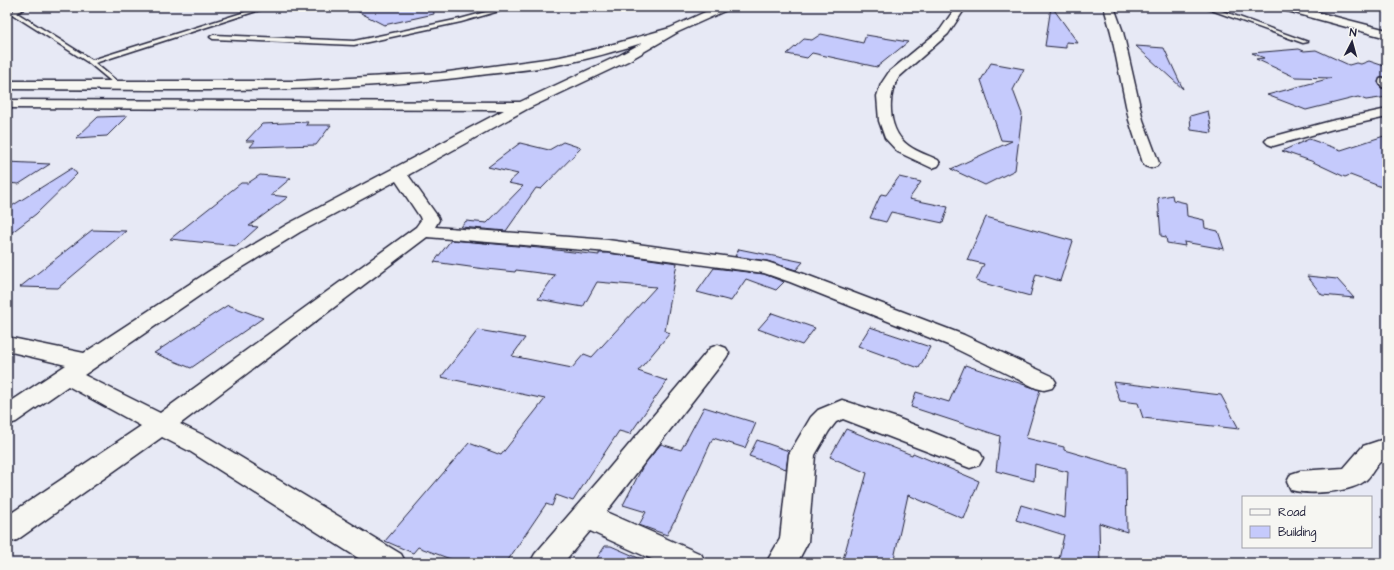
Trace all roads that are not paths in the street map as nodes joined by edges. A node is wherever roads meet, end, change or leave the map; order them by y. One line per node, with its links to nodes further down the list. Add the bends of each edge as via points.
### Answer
1 (24, 7): 15 (lane, via 14,13)
2 (266, 7): 15 (lane)
3 (510, 7): 11 (lane, via 354,43)
4 (725, 7): 9 (street)
5 (961, 7): 22 (street, via 944,32 894,75 884,96 890,136 903,148)
6 (1109, 7): 23 (street, via 1136,120)
7 (1206, 7): 12 (lane)
8 (1284, 7): 10 (highway)
9 (674, 30): 13 (street); 14 (street)
10 (1387, 34)
11 (213, 37)
12 (1304, 42)
13 (599, 52): 14 (street, via 619,51 624,53); 17 (street, via 560,61 441,77 296,85)
14 (624, 58): 19 (street)
15 (91, 62): 17 (lane)
16 (7, 85): 17 (street)
17 (118, 85)
18 (7, 104): 19 (street)
19 (522, 106): 24 (street)
20 (1387, 113): 21 (street)
21 (1273, 141)
22 (932, 163)
23 (1151, 163)
24 (399, 173): 25 (street, via 429,217); 28 (street, via 287,232 218,274)
25 (424, 231): 29 (street, via 608,246 767,268 956,340); 31 (street)
26 (7, 344): 28 (street)
27 (718, 354): 35 (street, via 662,420)
28 (77, 369): 30 (street); 31 (street)
29 (1044, 382)
30 (7, 416)
31 (161, 425): 36 (street); 37 (street, via 200,445)
32 (1387, 448): 34 (street, via 1377,449 1368,456 1360,469 1347,478)
33 (970, 458): 40 (street, via 842,409 827,416 802,454 794,542)
34 (1300, 482)
35 (587, 516): 38 (street); 39 (street)
36 (7, 531)
37 (391, 563)
38 (544, 563)
39 (692, 563)
40 (781, 563)

